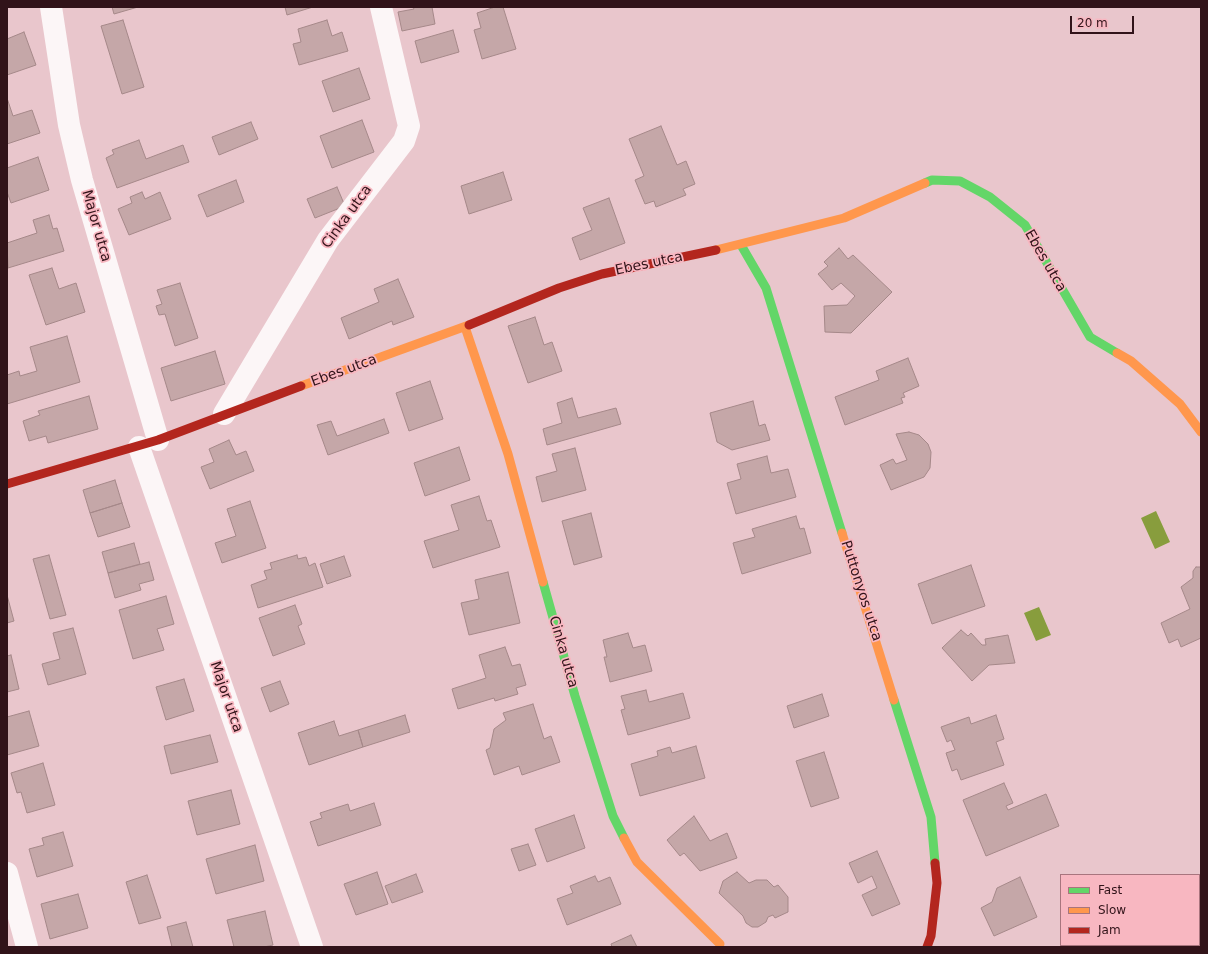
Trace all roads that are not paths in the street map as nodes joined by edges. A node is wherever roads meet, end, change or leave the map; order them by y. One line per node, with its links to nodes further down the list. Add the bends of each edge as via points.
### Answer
1 (51, 7): 7 (street, Major utca, via 69,125)
2 (381, 7): 5 (street, Cinka utca, via 409,126 404,141 328,240)
3 (741, 245): 4 (street, Ebes utca, via 602,274 559,288); 6 (street, Ebes utca, via 844,218 932,180 960,181 990,197 1025,225 1090,337 1131,361 1180,404); 13 (street, Puttonyos utca, via 766,288 930,817 937,883 931,936)
4 (465, 327): 5 (street, Ebes utca); 10 (street, Cinka utca, via 508,454 575,696 613,816 637,862)
5 (224, 414): 7 (street, Ebes utca)
6 (1201, 432)
7 (148, 444): 8 (street, Ebes utca); 12 (street, Major utca)
8 (7, 484)
9 (7, 873): 11 (street)
10 (720, 944)
11 (27, 947)
12 (312, 947)
13 (927, 947)

